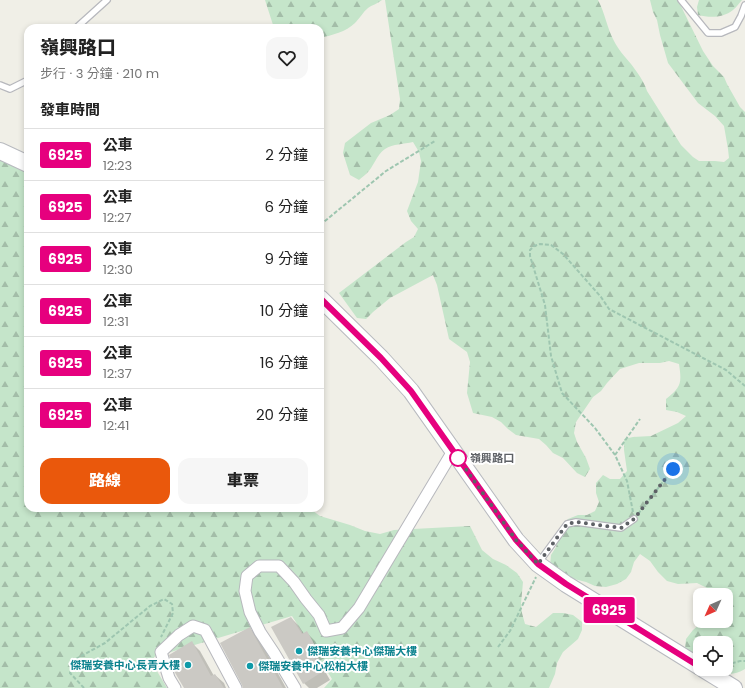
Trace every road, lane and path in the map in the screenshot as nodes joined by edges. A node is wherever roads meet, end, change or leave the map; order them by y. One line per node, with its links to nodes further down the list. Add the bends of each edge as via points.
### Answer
1 (107, 0): 4 (lane)
2 (681, 0): 3 (lane, via 708,33 721,33 735,28)
3 (745, 5)
4 (80, 24)
5 (24, 82): 6 (lane, via 10,90)
6 (0, 85)
7 (435, 141): 10 (path, via 386,171)
8 (0, 151): 9 (main road)
9 (24, 162)
10 (324, 222)
11 (324, 302): 14 (main road, via 411,391)
12 (745, 386): 15 (path, via 726,370 609,309 563,254 551,245 534,246 530,250 530,256 545,304 551,356 562,393 595,428)
13 (640, 419): 15 (path)
14 (453, 451): 18 (main road, via 516,540); 28 (street, via 359,608 342,628 326,631 318,615 279,566 260,566 248,576 245,591 250,612)
15 (615, 455): 17 (path, via 627,481)
16 (673, 469): 17 (path)
17 (634, 519): 18 (lane, via 621,528 576,522 567,524)
18 (538, 564): 19 (path, via 536,579 510,631); 22 (main road)
19 (498, 648)
20 (161, 652): 25 (path, via 160,637 173,613 172,604 164,599 150,606 105,643 74,660 70,673); 26 (street); 27 (street, via 193,626 205,630)
21 (745, 661): 23 (path)
22 (693, 663)
23 (733, 663)
24 (715, 676): 29 (main road)
25 (84, 688)
26 (175, 688)
27 (236, 688)
28 (295, 688)
29 (734, 688)

